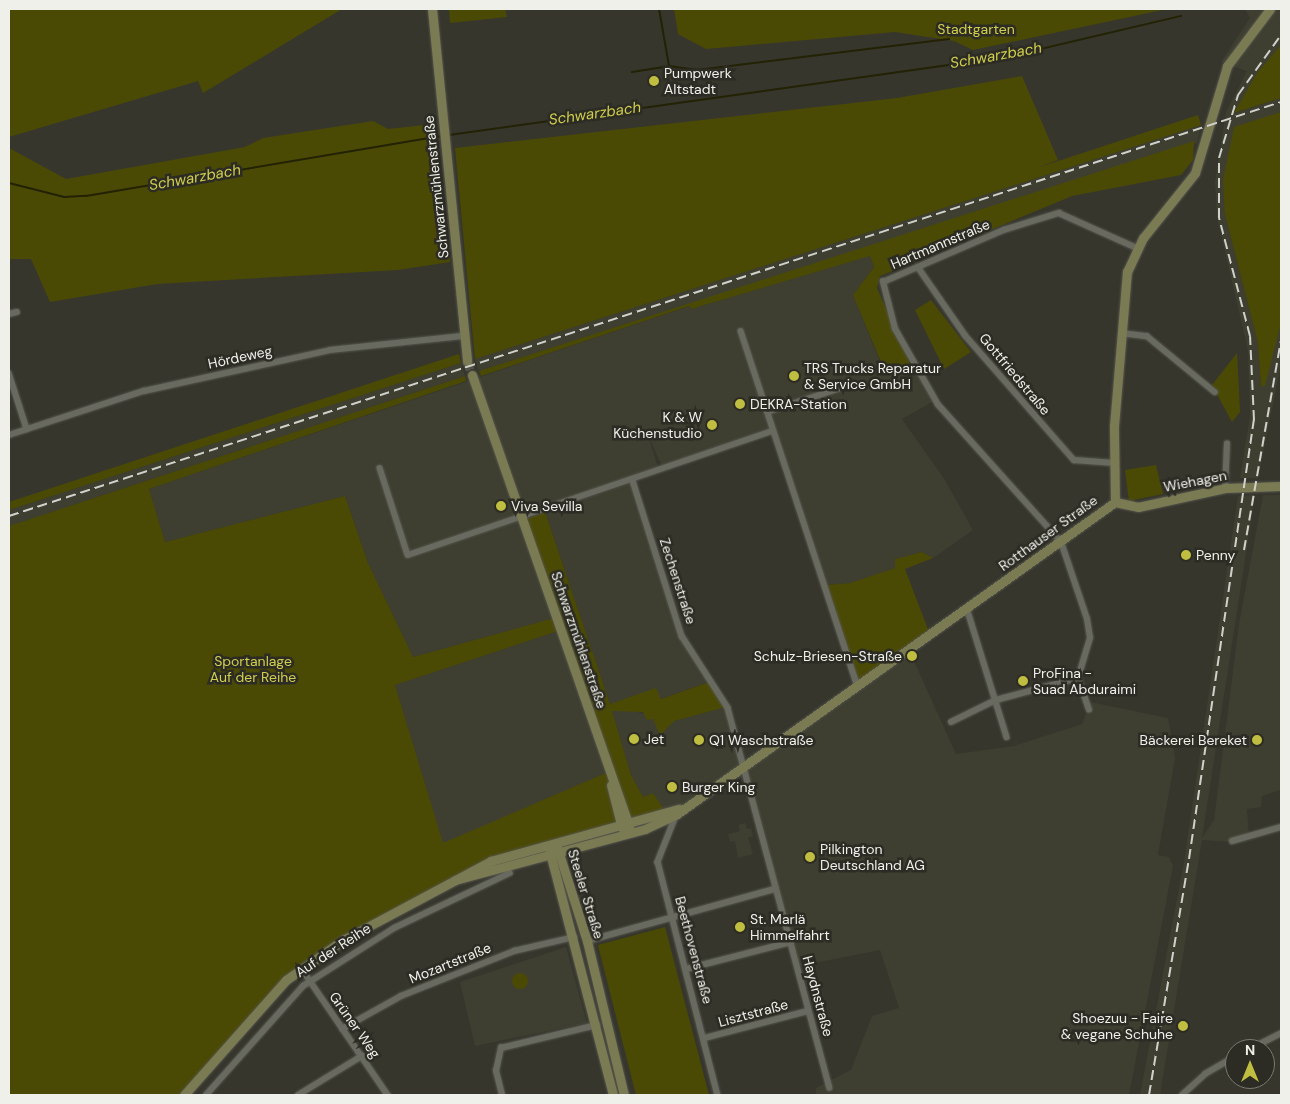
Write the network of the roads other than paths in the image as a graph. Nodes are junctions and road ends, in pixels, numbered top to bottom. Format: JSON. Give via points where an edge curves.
{"nodes":[{"id":1,"x":432,"y":9,"type":"edge"},
{"id":2,"x":1270,"y":9,"type":"edge"},
{"id":3,"x":1137,"y":248,"type":"junction"},
{"id":4,"x":918,"y":267,"type":"junction"},
{"id":5,"x":17,"y":312,"type":"dead end"},
{"id":6,"x":9,"y":314,"type":"edge"},
{"id":7,"x":741,"y":331,"type":"dead end"},
{"id":8,"x":1121,"y":333,"type":"junction"},
{"id":9,"x":464,"y":336,"type":"junction"},
{"id":10,"x":467,"y":361,"type":"tunnel mouth"},
{"id":11,"x":9,"y":374,"type":"edge"},
{"id":12,"x":472,"y":375,"type":"tunnel mouth"},
{"id":13,"x":850,"y":386,"type":"dead end"},
{"id":14,"x":1216,"y":392,"type":"dead end"},
{"id":15,"x":767,"y":412,"type":"junction"},
{"id":16,"x":27,"y":429,"type":"junction"},
{"id":17,"x":773,"y":431,"type":"junction"},
{"id":18,"x":9,"y":435,"type":"edge"},
{"id":19,"x":1227,"y":444,"type":"dead end"},
{"id":20,"x":1114,"y":462,"type":"junction"},
{"id":21,"x":380,"y":468,"type":"dead end"},
{"id":22,"x":633,"y":481,"type":"junction"},
{"id":23,"x":1281,"y":486,"type":"edge"},
{"id":24,"x":1225,"y":488,"type":"junction"},
{"id":25,"x":1115,"y":502,"type":"junction"},
{"id":26,"x":524,"y":518,"type":"junction"},
{"id":27,"x":1061,"y":542,"type":"junction"},
{"id":28,"x":967,"y":608,"type":"junction"},
{"id":29,"x":1078,"y":678,"type":"junction"},
{"id":30,"x":857,"y":684,"type":"junction"},
{"id":31,"x":996,"y":700,"type":"junction"},
{"id":32,"x":1089,"y":710,"type":"dead end"},
{"id":33,"x":951,"y":722,"type":"dead end"},
{"id":34,"x":1007,"y":737,"type":"dead end"},
{"id":35,"x":742,"y":766,"type":"junction"},
{"id":36,"x":608,"y":770,"type":"junction"},
{"id":37,"x":679,"y":811,"type":"junction"},
{"id":38,"x":630,"y":821,"type":"junction"},
{"id":39,"x":619,"y":824,"type":"junction"},
{"id":40,"x":1281,"y":827,"type":"edge"},
{"id":41,"x":626,"y":834,"type":"junction"},
{"id":42,"x":1232,"y":841,"type":"dead end"},
{"id":43,"x":551,"y":842,"type":"junction"},
{"id":44,"x":560,"y":850,"type":"junction"},
{"id":45,"x":548,"y":853,"type":"junction"},
{"id":46,"x":510,"y":873,"type":"dead end"},
{"id":47,"x":455,"y":880,"type":"junction"},
{"id":48,"x":775,"y":889,"type":"junction"},
{"id":49,"x":672,"y":918,"type":"junction"},
{"id":50,"x":574,"y":937,"type":"junction"},
{"id":51,"x":587,"y":941,"type":"junction"},
{"id":52,"x":791,"y":942,"type":"junction"},
{"id":53,"x":302,"y":969,"type":"junction"},
{"id":54,"x":686,"y":969,"type":"junction"},
{"id":55,"x":310,"y":981,"type":"junction"},
{"id":56,"x":808,"y":1011,"type":"junction"},
{"id":57,"x":598,"y":1025,"type":"junction"},
{"id":58,"x":342,"y":1029,"type":"junction"},
{"id":59,"x":1281,"y":1033,"type":"edge"},
{"id":60,"x":706,"y":1038,"type":"junction"},
{"id":61,"x":1269,"y":1039,"type":"edge"},
{"id":62,"x":362,"y":1056,"type":"junction"},
{"id":63,"x":1225,"y":1063,"type":"edge"},
{"id":64,"x":830,"y":1088,"type":"dead end"},
{"id":65,"x":184,"y":1095,"type":"edge"},
{"id":66,"x":206,"y":1095,"type":"edge"},
{"id":67,"x":298,"y":1095,"type":"edge"},
{"id":68,"x":388,"y":1095,"type":"edge"},
{"id":69,"x":502,"y":1095,"type":"edge"},
{"id":70,"x":613,"y":1095,"type":"edge"},
{"id":71,"x":624,"y":1095,"type":"edge"},
{"id":72,"x":718,"y":1095,"type":"edge"},
{"id":73,"x":1182,"y":1095,"type":"edge"}],
"edges":[{"from":1,"to":9,"type":"main road","name":"Schwarzmühlenstraße"},
{"from":2,"to":3,"type":"main road","name":"Rotthauser Straße","via":[[1227,66],[1195,173]]},
{"from":3,"to":4,"type":"street","name":"Hartmannstraße","via":[[1059,213],[1004,230]]},
{"from":3,"to":8,"type":"main road","name":"Rotthauser Straße","via":[[1124,284]]},
{"from":4,"to":20,"type":"street","name":"Gottfriedstraße","via":[[965,335],[1074,460]]},
{"from":4,"to":27,"type":"street","name":"Hartmannstraße","via":[[882,282],[895,329],[912,363],[972,446]]},
{"from":5,"to":6,"type":"street"},
{"from":7,"to":15,"type":"street"},
{"from":8,"to":14,"type":"street","via":[[1147,336]]},
{"from":8,"to":20,"type":"main road","name":"Rotthauser Straße"},
{"from":9,"to":10,"type":"main road","name":"Schwarzmühlenstraße"},
{"from":9,"to":16,"type":"street","name":"Hördeweg","via":[[322,352],[144,391]]},
{"from":11,"to":16,"type":"street"},
{"from":12,"to":26,"type":"main road","name":"Schwarzmühlenstraße"},
{"from":13,"to":15,"type":"street"},
{"from":15,"to":17,"type":"street"},
{"from":16,"to":18,"type":"street","name":"Hördeweg"},
{"from":17,"to":22,"type":"street"},
{"from":17,"to":30,"type":"street"},
{"from":19,"to":24,"type":"street"},
{"from":20,"to":25,"type":"main road","name":"Rotthauser Straße"},
{"from":21,"to":26,"type":"street","via":[[408,555]]},
{"from":22,"to":26,"type":"street"},
{"from":22,"to":35,"type":"street","name":"Zechenstraße","via":[[682,636],[722,694]]},
{"from":23,"to":24,"type":"main road","name":"Wiehagen"},
{"from":24,"to":25,"type":"main road","name":"Wiehagen","via":[[1138,507]]},
{"from":25,"to":27,"type":"main road","name":"Rotthauser Straße"},
{"from":26,"to":36,"type":"main road","name":"Schwarzmühlenstraße"},
{"from":27,"to":28,"type":"main road","name":"Rotthauser Straße"},
{"from":27,"to":29,"type":"street","via":[[1088,628],[1086,659]]},
{"from":28,"to":30,"type":"main road","name":"Rotthauser Straße"},
{"from":28,"to":31,"type":"street"},
{"from":29,"to":31,"type":"street"},
{"from":29,"to":32,"type":"street"},
{"from":30,"to":35,"type":"main road","name":"Rotthauser Straße"},
{"from":31,"to":33,"type":"street"},
{"from":31,"to":34,"type":"street"},
{"from":35,"to":37,"type":"main road","name":"Rotthauser Straße"},
{"from":35,"to":48,"type":"street","name":"Haydnstraße"},
{"from":36,"to":38,"type":"main road","name":"Schwarzmühlenstraße"},
{"from":36,"to":39,"type":"main road","name":"Schwarzmühlenstraße"},
{"from":37,"to":38,"type":"main road","name":"Rotthauser Straße"},
{"from":37,"to":41,"type":"main road","name":"Rotthauser Straße"},
{"from":37,"to":49,"type":"street","name":"Beethovenstraße","via":[[658,862]]},
{"from":38,"to":39,"type":"main road","name":"Rotthauser Straße"},
{"from":38,"to":41,"type":"main road"},
{"from":39,"to":41,"type":"main road","name":"Schwarzmühlenstraße"},
{"from":39,"to":43,"type":"main road","name":"Auf der Reihe"},
{"from":40,"to":42,"type":"street"},
{"from":41,"to":44,"type":"main road","name":"Auf der Reihe"},
{"from":43,"to":44,"type":"main road","name":"Steeler Straße"},
{"from":43,"to":45,"type":"main road","name":"Steeler Straße"},
{"from":43,"to":47,"type":"main road","name":"Auf der Reihe","via":[[491,861]]},
{"from":44,"to":45,"type":"main road","name":"Auf der Reihe"},
{"from":44,"to":51,"type":"main road","name":"Steeler Straße"},
{"from":45,"to":47,"type":"main road","name":"Auf der Reihe"},
{"from":45,"to":50,"type":"main road","name":"Steeler Straße"},
{"from":46,"to":55,"type":"street","name":"Auf der Reihe","via":[[394,928]]},
{"from":47,"to":53,"type":"main road","name":"Auf der Reihe","via":[[343,940]]},
{"from":48,"to":49,"type":"street"},
{"from":48,"to":52,"type":"street","name":"Haydnstraße"},
{"from":49,"to":51,"type":"street"},
{"from":49,"to":54,"type":"street","name":"Beethovenstraße"},
{"from":50,"to":57,"type":"main road","name":"Steeler Straße"},
{"from":50,"to":58,"type":"street","name":"Mozartstraße","via":[[514,951],[434,983]]},
{"from":51,"to":71,"type":"main road","name":"Steeler Straße"},
{"from":52,"to":54,"type":"street"},
{"from":52,"to":56,"type":"street","name":"Haydnstraße"},
{"from":53,"to":55,"type":"street","name":"Grüner Weg"},
{"from":53,"to":65,"type":"main road","name":"Auf der Reihe","via":[[264,1002]]},
{"from":54,"to":60,"type":"street","name":"Beethovenstraße"},
{"from":55,"to":58,"type":"street","name":"Grüner Weg"},
{"from":55,"to":66,"type":"street","name":"Auf der Reihe","via":[[282,1005]]},
{"from":56,"to":60,"type":"street","name":"Lisztstraße"},
{"from":56,"to":64,"type":"street","name":"Haydnstraße"},
{"from":57,"to":69,"type":"street","via":[[501,1048],[496,1056]]},
{"from":57,"to":70,"type":"main road","name":"Steeler Straße"},
{"from":58,"to":62,"type":"street","name":"Grüner Weg"},
{"from":59,"to":61,"type":"street"},
{"from":60,"to":72,"type":"street","name":"Beethovenstraße"},
{"from":62,"to":67,"type":"street"},
{"from":62,"to":68,"type":"street","name":"Grüner Weg"},
{"from":63,"to":73,"type":"street","via":[[1205,1074]]}]}
